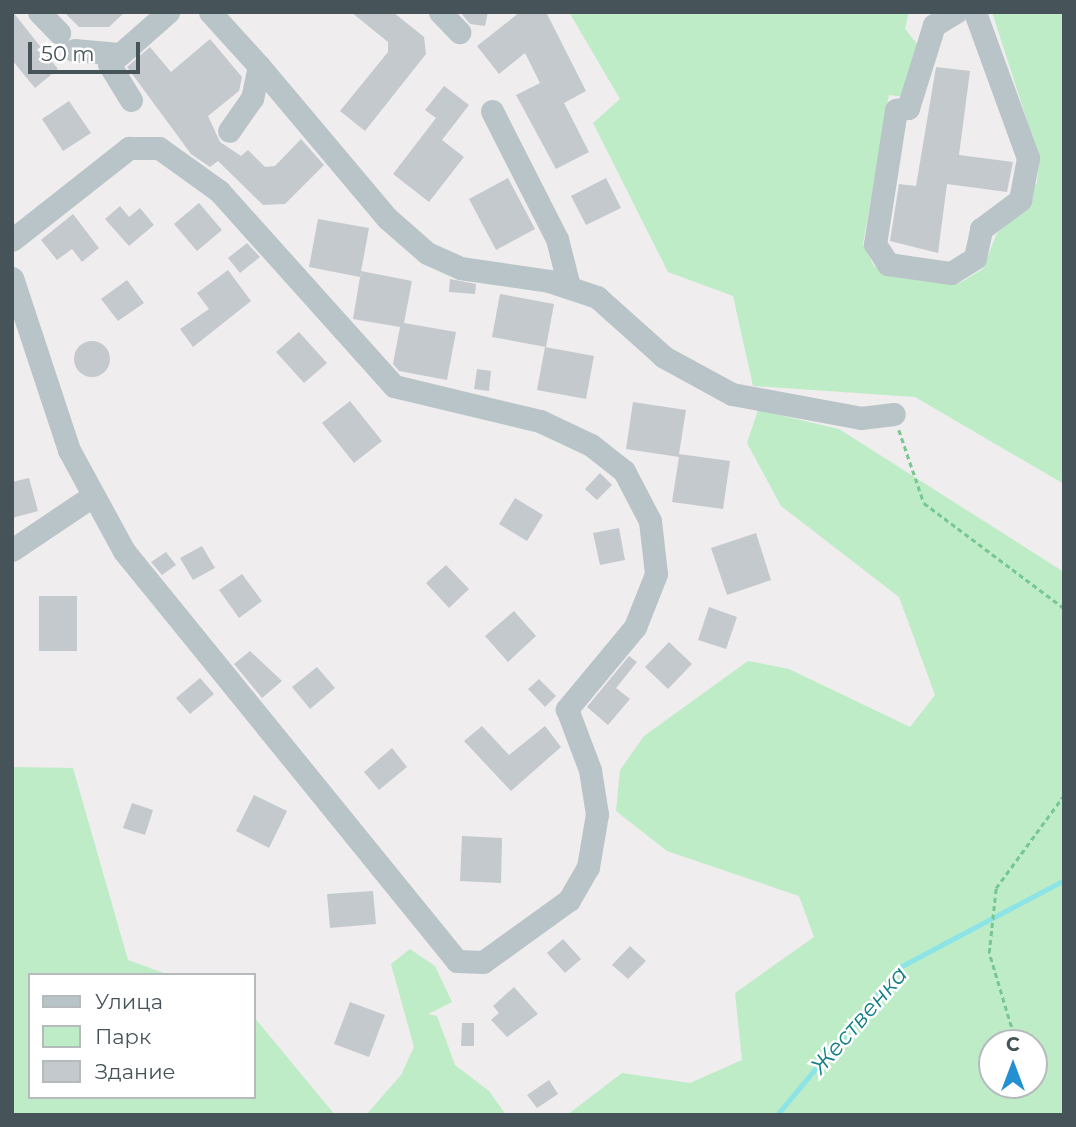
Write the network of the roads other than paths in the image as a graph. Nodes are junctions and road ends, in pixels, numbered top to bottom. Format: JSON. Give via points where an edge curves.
{"nodes":[{"id":1,"x":39,"y":12,"type":"edge"},
{"id":2,"x":168,"y":12,"type":"edge"},
{"id":3,"x":210,"y":12,"type":"edge"},
{"id":4,"x":440,"y":12,"type":"edge"},
{"id":5,"x":956,"y":12,"type":"edge"},
{"id":6,"x":975,"y":12,"type":"edge"},
{"id":7,"x":459,"y":32,"type":"dead end"},
{"id":8,"x":119,"y":54,"type":"junction"},
{"id":9,"x":259,"y":66,"type":"junction"},
{"id":10,"x":131,"y":100,"type":"dead end"},
{"id":11,"x":492,"y":111,"type":"dead end"},
{"id":12,"x":229,"y":131,"type":"dead end"},
{"id":13,"x":12,"y":240,"type":"edge"},
{"id":14,"x":12,"y":278,"type":"edge"},
{"id":15,"x":569,"y":286,"type":"junction"},
{"id":16,"x":894,"y":414,"type":"road end"},
{"id":17,"x":91,"y":497,"type":"junction"},
{"id":18,"x":12,"y":550,"type":"edge"}],
"edges":[{"from":1,"to":8,"type":"lane","via":[[66,42]]},
{"from":2,"to":8,"type":"lane"},
{"from":3,"to":9,"type":"lane"},
{"from":4,"to":7,"type":"lane"},
{"from":5,"to":6,"type":"lane","via":[[934,25],[908,108],[896,110],[875,244],[888,264],[951,273],[975,258],[981,229],[1020,200],[1028,158]]},
{"from":8,"to":10,"type":"lane","via":[[109,69]]},
{"from":9,"to":12,"type":"lane","via":[[252,98]]},
{"from":9,"to":15,"type":"lane","via":[[387,218],[427,253],[477,272]]},
{"from":11,"to":15,"type":"lane","via":[[557,239]]},
{"from":13,"to":17,"type":"lane","via":[[129,148],[159,148],[219,191],[387,382],[540,421],[591,445],[624,471],[650,521],[656,574],[635,627],[568,709],[590,770],[597,814],[588,867],[569,900],[482,962],[457,961],[142,578]]},
{"from":14,"to":17,"type":"lane"},
{"from":15,"to":16,"type":"lane","via":[[614,307],[664,357],[712,387],[861,418]]},
{"from":17,"to":18,"type":"lane"}]}
